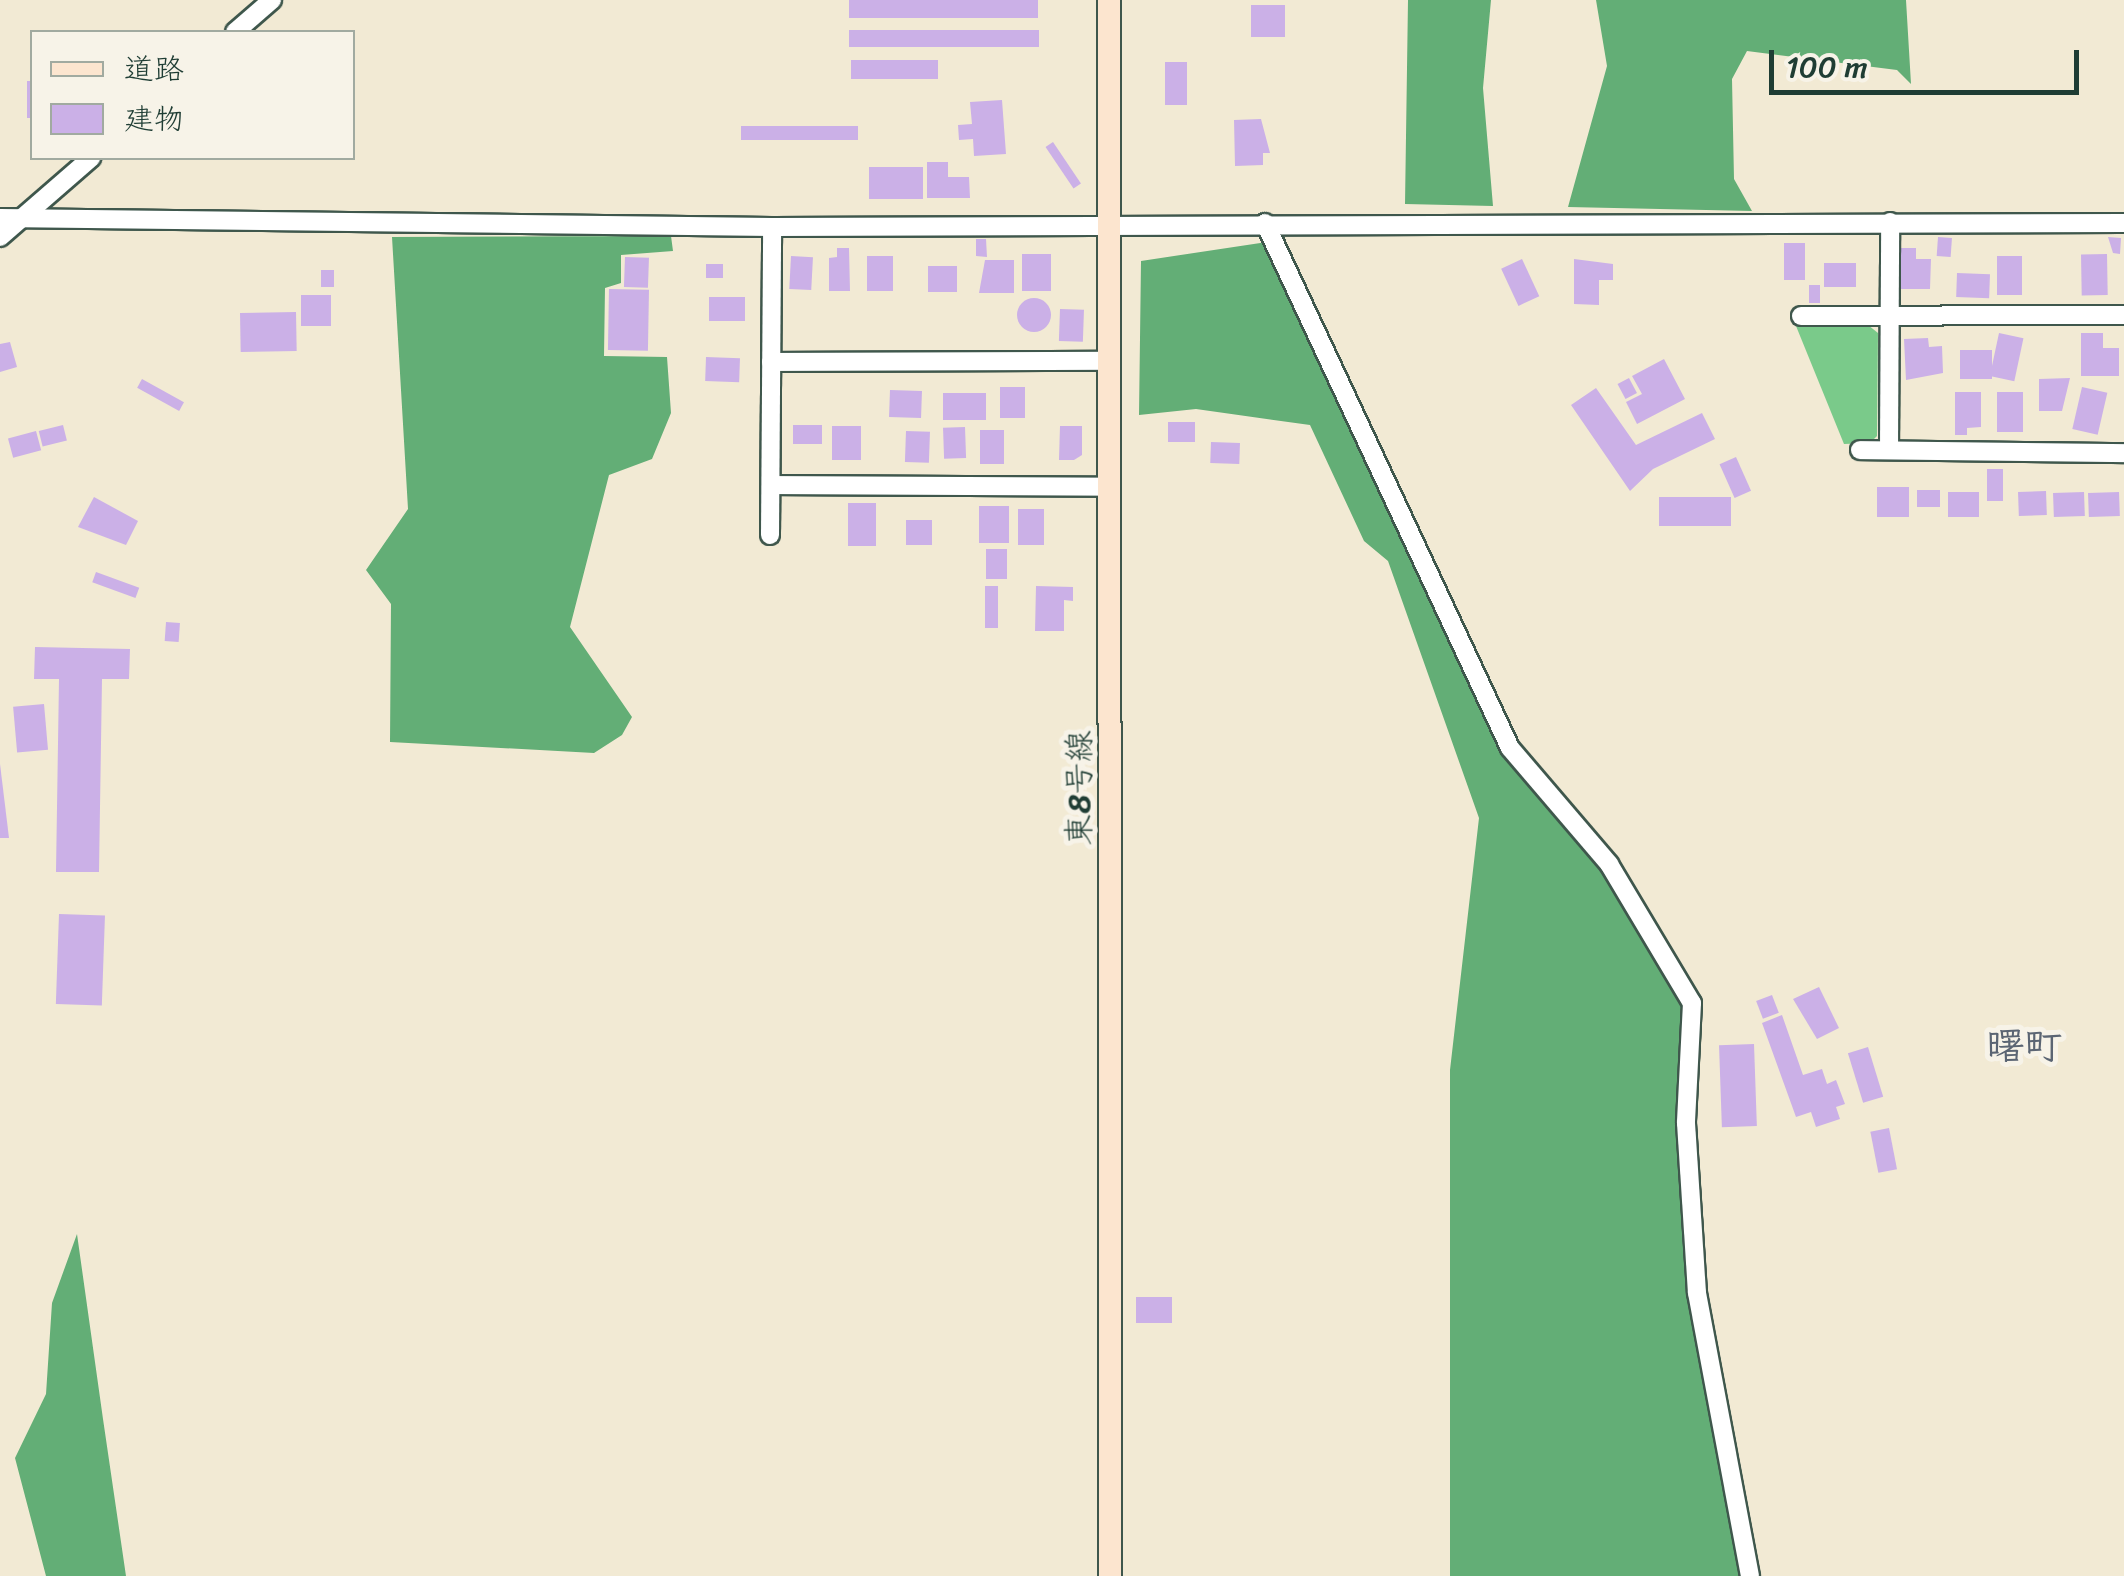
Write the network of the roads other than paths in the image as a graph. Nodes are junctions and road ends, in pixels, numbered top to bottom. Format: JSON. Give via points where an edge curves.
{"nodes":[{"id":1,"x":272,"y":0,"type":"edge"},
{"id":2,"x":1109,"y":0,"type":"edge"},
{"id":3,"x":236,"y":30,"type":"edge"},
{"id":4,"x":89,"y":160,"type":"edge"},
{"id":5,"x":0,"y":218,"type":"edge"},
{"id":6,"x":22,"y":218,"type":"junction"},
{"id":7,"x":1890,"y":222,"type":"junction"},
{"id":8,"x":1265,"y":223,"type":"junction"},
{"id":9,"x":2124,"y":223,"type":"edge"},
{"id":10,"x":1108,"y":224,"type":"junction"},
{"id":11,"x":772,"y":226,"type":"junction"},
{"id":12,"x":0,"y":237,"type":"edge"},
{"id":13,"x":2124,"y":315,"type":"edge"},
{"id":14,"x":1801,"y":316,"type":"dead end"},
{"id":15,"x":1889,"y":316,"type":"junction"},
{"id":16,"x":1109,"y":361,"type":"junction"},
{"id":17,"x":771,"y":362,"type":"junction"},
{"id":18,"x":1860,"y":450,"type":"dead end"},
{"id":19,"x":1889,"y":450,"type":"junction"},
{"id":20,"x":2124,"y":454,"type":"edge"},
{"id":21,"x":772,"y":485,"type":"junction"},
{"id":22,"x":1110,"y":487,"type":"junction"},
{"id":23,"x":770,"y":535,"type":"dead end"},
{"id":24,"x":1110,"y":1576,"type":"edge"},
{"id":25,"x":1750,"y":1576,"type":"edge"}],
"edges":[{"from":1,"to":3,"type":"street"},
{"from":2,"to":10,"type":"street","name":"東8号線"},
{"from":4,"to":6,"type":"street"},
{"from":5,"to":6,"type":"street"},
{"from":6,"to":11,"type":"street"},
{"from":6,"to":12,"type":"street"},
{"from":7,"to":8,"type":"street"},
{"from":7,"to":9,"type":"street"},
{"from":7,"to":15,"type":"street"},
{"from":8,"to":10,"type":"street"},
{"from":8,"to":25,"type":"street","via":[[1510,748],[1609,864],[1692,1002],[1686,1123],[1698,1293]]},
{"from":10,"to":11,"type":"street"},
{"from":10,"to":16,"type":"street","name":"東8号線"},
{"from":11,"to":17,"type":"street"},
{"from":13,"to":15,"type":"street"},
{"from":14,"to":15,"type":"street"},
{"from":15,"to":19,"type":"street"},
{"from":16,"to":17,"type":"street"},
{"from":16,"to":22,"type":"street","name":"東8号線"},
{"from":17,"to":21,"type":"street"},
{"from":18,"to":19,"type":"street"},
{"from":19,"to":20,"type":"street"},
{"from":21,"to":22,"type":"street"},
{"from":21,"to":23,"type":"street"},
{"from":22,"to":24,"type":"street","name":"東8号線"}]}
